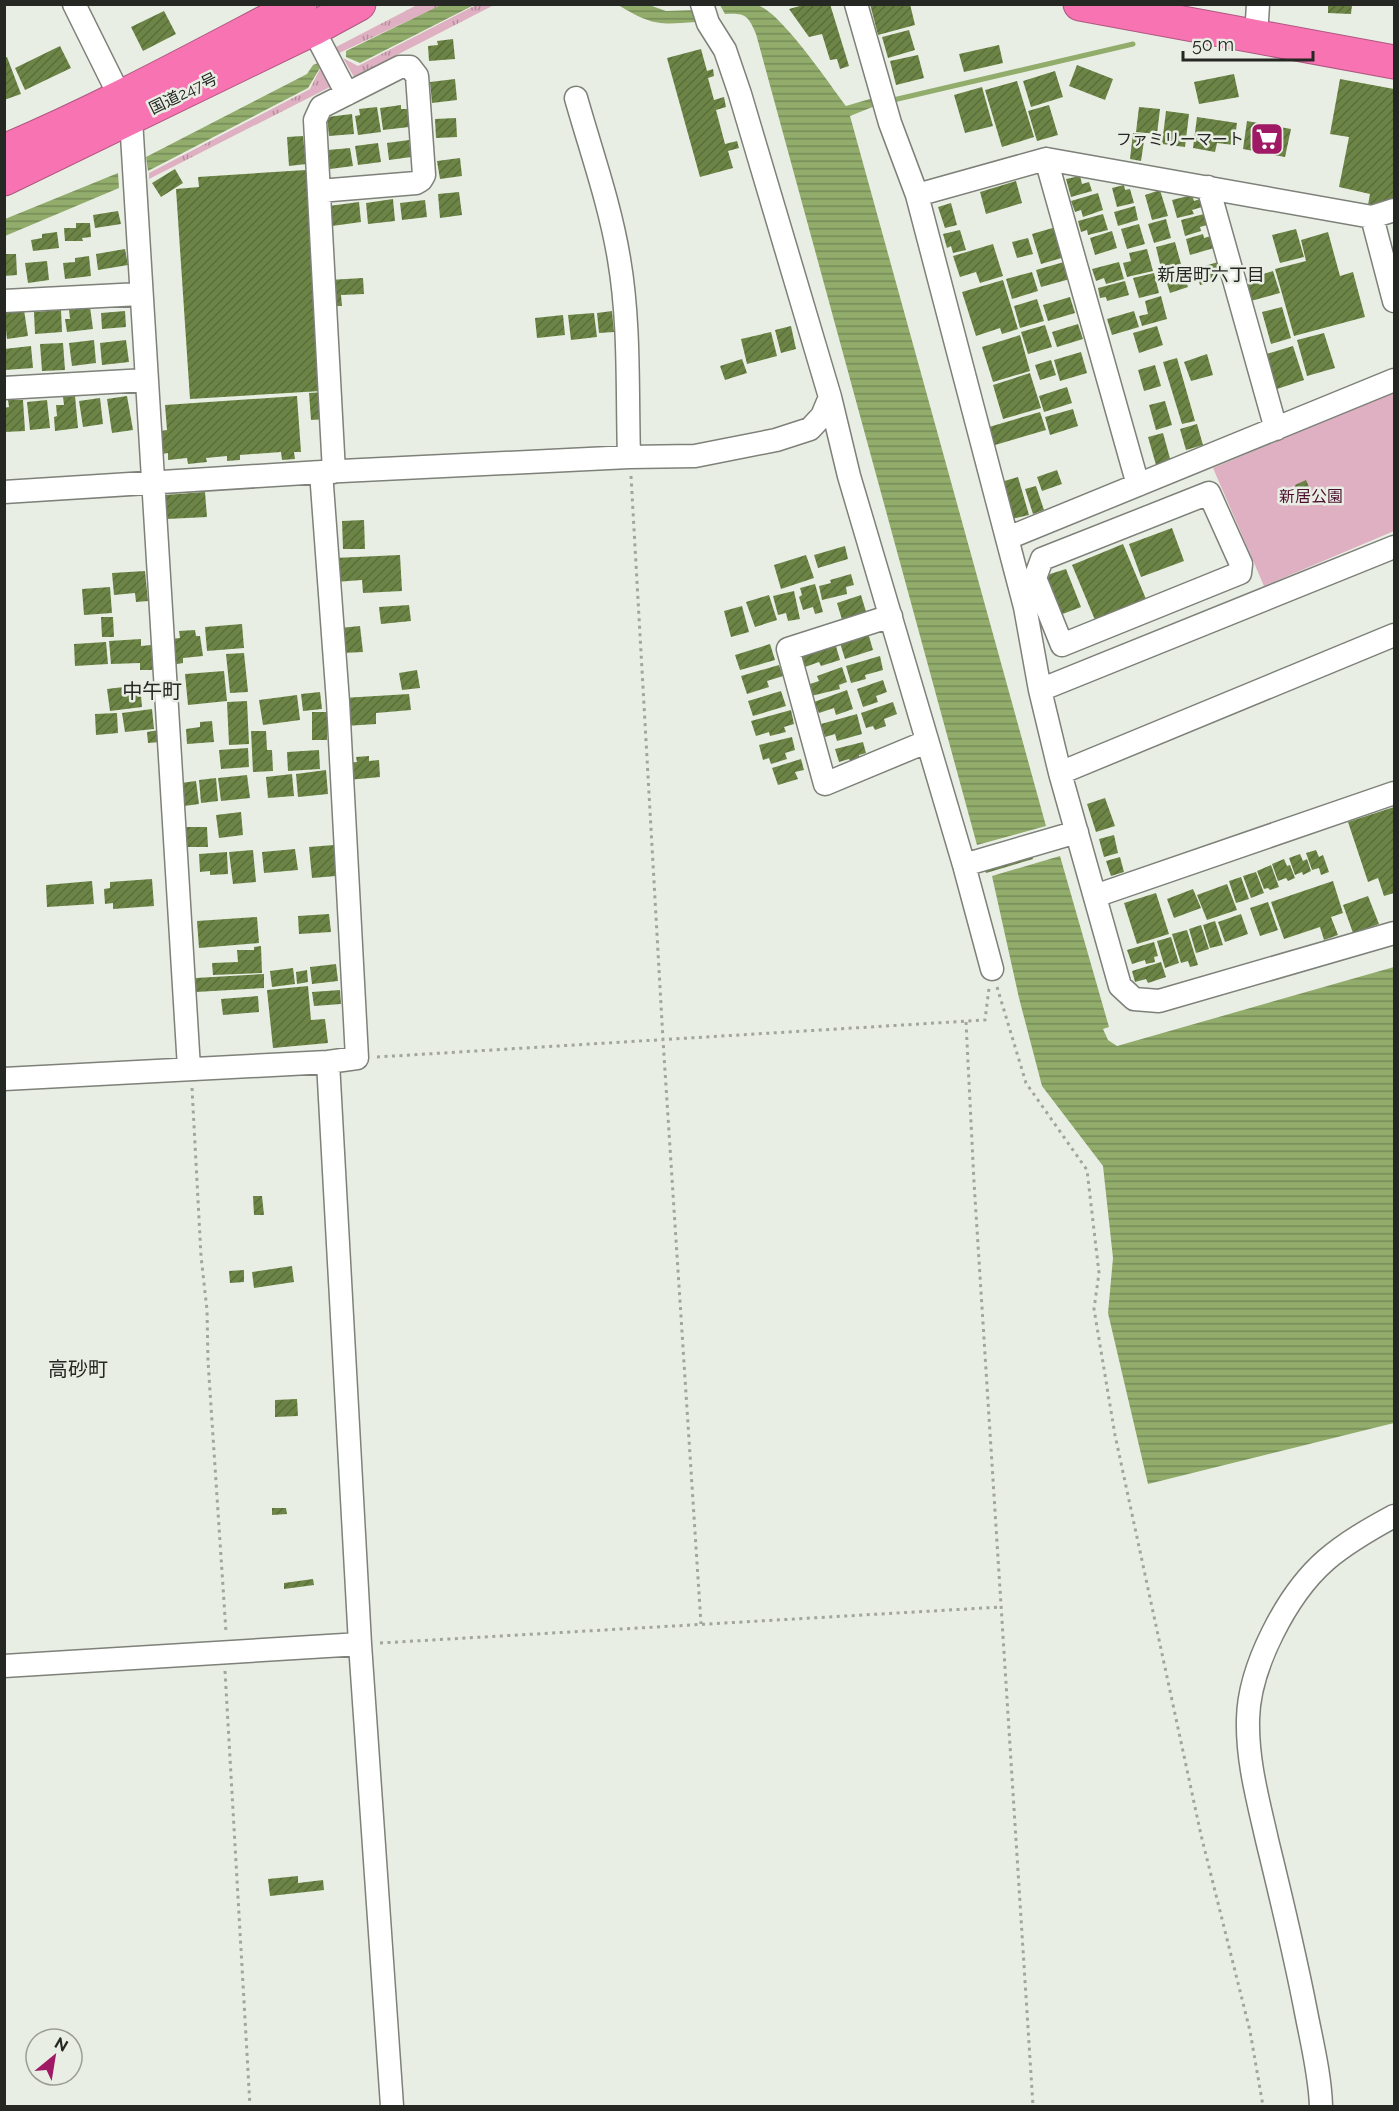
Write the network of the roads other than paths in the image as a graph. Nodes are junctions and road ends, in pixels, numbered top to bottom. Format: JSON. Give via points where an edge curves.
{"nodes":[{"id":1,"x":74,"y":4,"type":"edge"},
{"id":2,"x":359,"y":4,"type":"edge"},
{"id":3,"x":856,"y":4,"type":"edge"},
{"id":4,"x":1258,"y":4,"type":"edge"},
{"id":5,"x":1091,"y":6,"type":"edge"},
{"id":6,"x":705,"y":14,"type":"edge"},
{"id":7,"x":313,"y":29,"type":"edge"},
{"id":8,"x":1256,"y":37,"type":"junction"},
{"id":9,"x":1395,"y":62,"type":"edge"},
{"id":10,"x":347,"y":94,"type":"junction"},
{"id":11,"x":576,"y":98,"type":"dead end"},
{"id":12,"x":126,"y":108,"type":"junction"},
{"id":13,"x":4,"y":151,"type":"edge"},
{"id":14,"x":1046,"y":159,"type":"junction"},
{"id":15,"x":4,"y":179,"type":"edge"},
{"id":16,"x":1208,"y":188,"type":"junction"},
{"id":17,"x":319,"y":191,"type":"junction"},
{"id":18,"x":917,"y":195,"type":"junction"},
{"id":19,"x":1395,"y":210,"type":"edge"},
{"id":20,"x":1371,"y":217,"type":"junction"},
{"id":21,"x":140,"y":294,"type":"junction"},
{"id":22,"x":4,"y":301,"type":"edge"},
{"id":23,"x":1395,"y":301,"type":"edge"},
{"id":24,"x":146,"y":380,"type":"junction"},
{"id":25,"x":1395,"y":380,"type":"edge"},
{"id":26,"x":4,"y":388,"type":"edge"},
{"id":27,"x":830,"y":398,"type":"junction"},
{"id":28,"x":1276,"y":429,"type":"junction"},
{"id":29,"x":629,"y":457,"type":"junction"},
{"id":30,"x":327,"y":472,"type":"junction"},
{"id":31,"x":153,"y":484,"type":"junction"},
{"id":32,"x":1138,"y":485,"type":"junction"},
{"id":33,"x":4,"y":492,"type":"edge"},
{"id":34,"x":1008,"y":538,"type":"junction"},
{"id":35,"x":1395,"y":547,"type":"edge"},
{"id":36,"x":891,"y":616,"type":"junction"},
{"id":37,"x":1109,"y":625,"type":"junction"},
{"id":38,"x":1395,"y":635,"type":"edge"},
{"id":39,"x":1122,"y":657,"type":"junction"},
{"id":40,"x":1040,"y":690,"type":"junction"},
{"id":41,"x":926,"y":742,"type":"junction"},
{"id":42,"x":1060,"y":773,"type":"junction"},
{"id":43,"x":1395,"y":793,"type":"edge"},
{"id":44,"x":1077,"y":832,"type":"junction"},
{"id":45,"x":964,"y":865,"type":"junction"},
{"id":46,"x":1095,"y":896,"type":"junction"},
{"id":47,"x":1395,"y":933,"type":"edge"},
{"id":48,"x":992,"y":969,"type":"road end"},
{"id":49,"x":328,"y":1062,"type":"junction"},
{"id":50,"x":190,"y":1068,"type":"junction"},
{"id":51,"x":4,"y":1079,"type":"edge"},
{"id":52,"x":1395,"y":1516,"type":"edge"},
{"id":53,"x":360,"y":1644,"type":"junction"},
{"id":54,"x":4,"y":1665,"type":"edge"},
{"id":55,"x":392,"y":2106,"type":"edge"},
{"id":56,"x":1321,"y":2106,"type":"edge"}],
"edges":[{"from":1,"to":12,"type":"street"},
{"from":2,"to":7,"type":"highway","name":"国道247号"},
{"from":3,"to":18,"type":"street","via":[[890,123]]},
{"from":4,"to":8,"type":"street"},
{"from":5,"to":8,"type":"highway"},
{"from":6,"to":27,"type":"street","via":[[725,50],[740,94]]},
{"from":7,"to":10,"type":"street"},
{"from":7,"to":12,"type":"highway","name":"国道247号"},
{"from":8,"to":9,"type":"highway"},
{"from":10,"to":17,"type":"street","via":[[321,107],[315,120]]},
{"from":10,"to":17,"type":"street","via":[[400,67],[410,67],[417,76],[424,175],[416,183]]},
{"from":11,"to":29,"type":"street","via":[[619,259]]},
{"from":12,"to":13,"type":"highway","name":"国道247号","via":[[51,131]]},
{"from":12,"to":15,"type":"highway","name":"国道247号"},
{"from":12,"to":21,"type":"street"},
{"from":14,"to":16,"type":"street"},
{"from":14,"to":18,"type":"street"},
{"from":14,"to":32,"type":"street"},
{"from":16,"to":20,"type":"street"},
{"from":16,"to":28,"type":"street"},
{"from":17,"to":30,"type":"street"},
{"from":18,"to":34,"type":"street"},
{"from":19,"to":20,"type":"street"},
{"from":20,"to":23,"type":"street"},
{"from":21,"to":22,"type":"street"},
{"from":21,"to":24,"type":"street"},
{"from":24,"to":26,"type":"street"},
{"from":24,"to":31,"type":"street"},
{"from":25,"to":28,"type":"street"},
{"from":27,"to":29,"type":"street","via":[[822,416],[810,429],[776,440],[695,456]]},
{"from":27,"to":36,"type":"street"},
{"from":28,"to":32,"type":"street"},
{"from":29,"to":30,"type":"street"},
{"from":30,"to":31,"type":"street"},
{"from":30,"to":49,"type":"street","via":[[357,1058]]},
{"from":31,"to":33,"type":"street"},
{"from":31,"to":50,"type":"street"},
{"from":32,"to":34,"type":"street"},
{"from":34,"to":40,"type":"street"},
{"from":35,"to":39,"type":"street"},
{"from":36,"to":41,"type":"street"},
{"from":36,"to":41,"type":"street","via":[[788,649],[825,784]]},
{"from":37,"to":37,"type":"street","via":[[1062,645],[1035,578],[1042,559],[1209,493],[1241,564],[1240,573]]},
{"from":37,"to":39,"type":"street"},
{"from":38,"to":42,"type":"street"},
{"from":39,"to":40,"type":"street"},
{"from":40,"to":42,"type":"street"},
{"from":41,"to":45,"type":"street"},
{"from":42,"to":44,"type":"street"},
{"from":43,"to":46,"type":"street"},
{"from":44,"to":45,"type":"street"},
{"from":44,"to":46,"type":"street"},
{"from":45,"to":48,"type":"street"},
{"from":46,"to":47,"type":"street","via":[[1120,986],[1134,999],[1159,1001]]},
{"from":49,"to":50,"type":"street"},
{"from":49,"to":53,"type":"street"},
{"from":50,"to":51,"type":"street"},
{"from":52,"to":56,"type":"street","via":[[1361,1533],[1324,1561],[1295,1595],[1271,1634],[1256,1674],[1248,1717],[1250,1764],[1297,1965]]},
{"from":53,"to":54,"type":"street"},
{"from":53,"to":55,"type":"street"}]}
